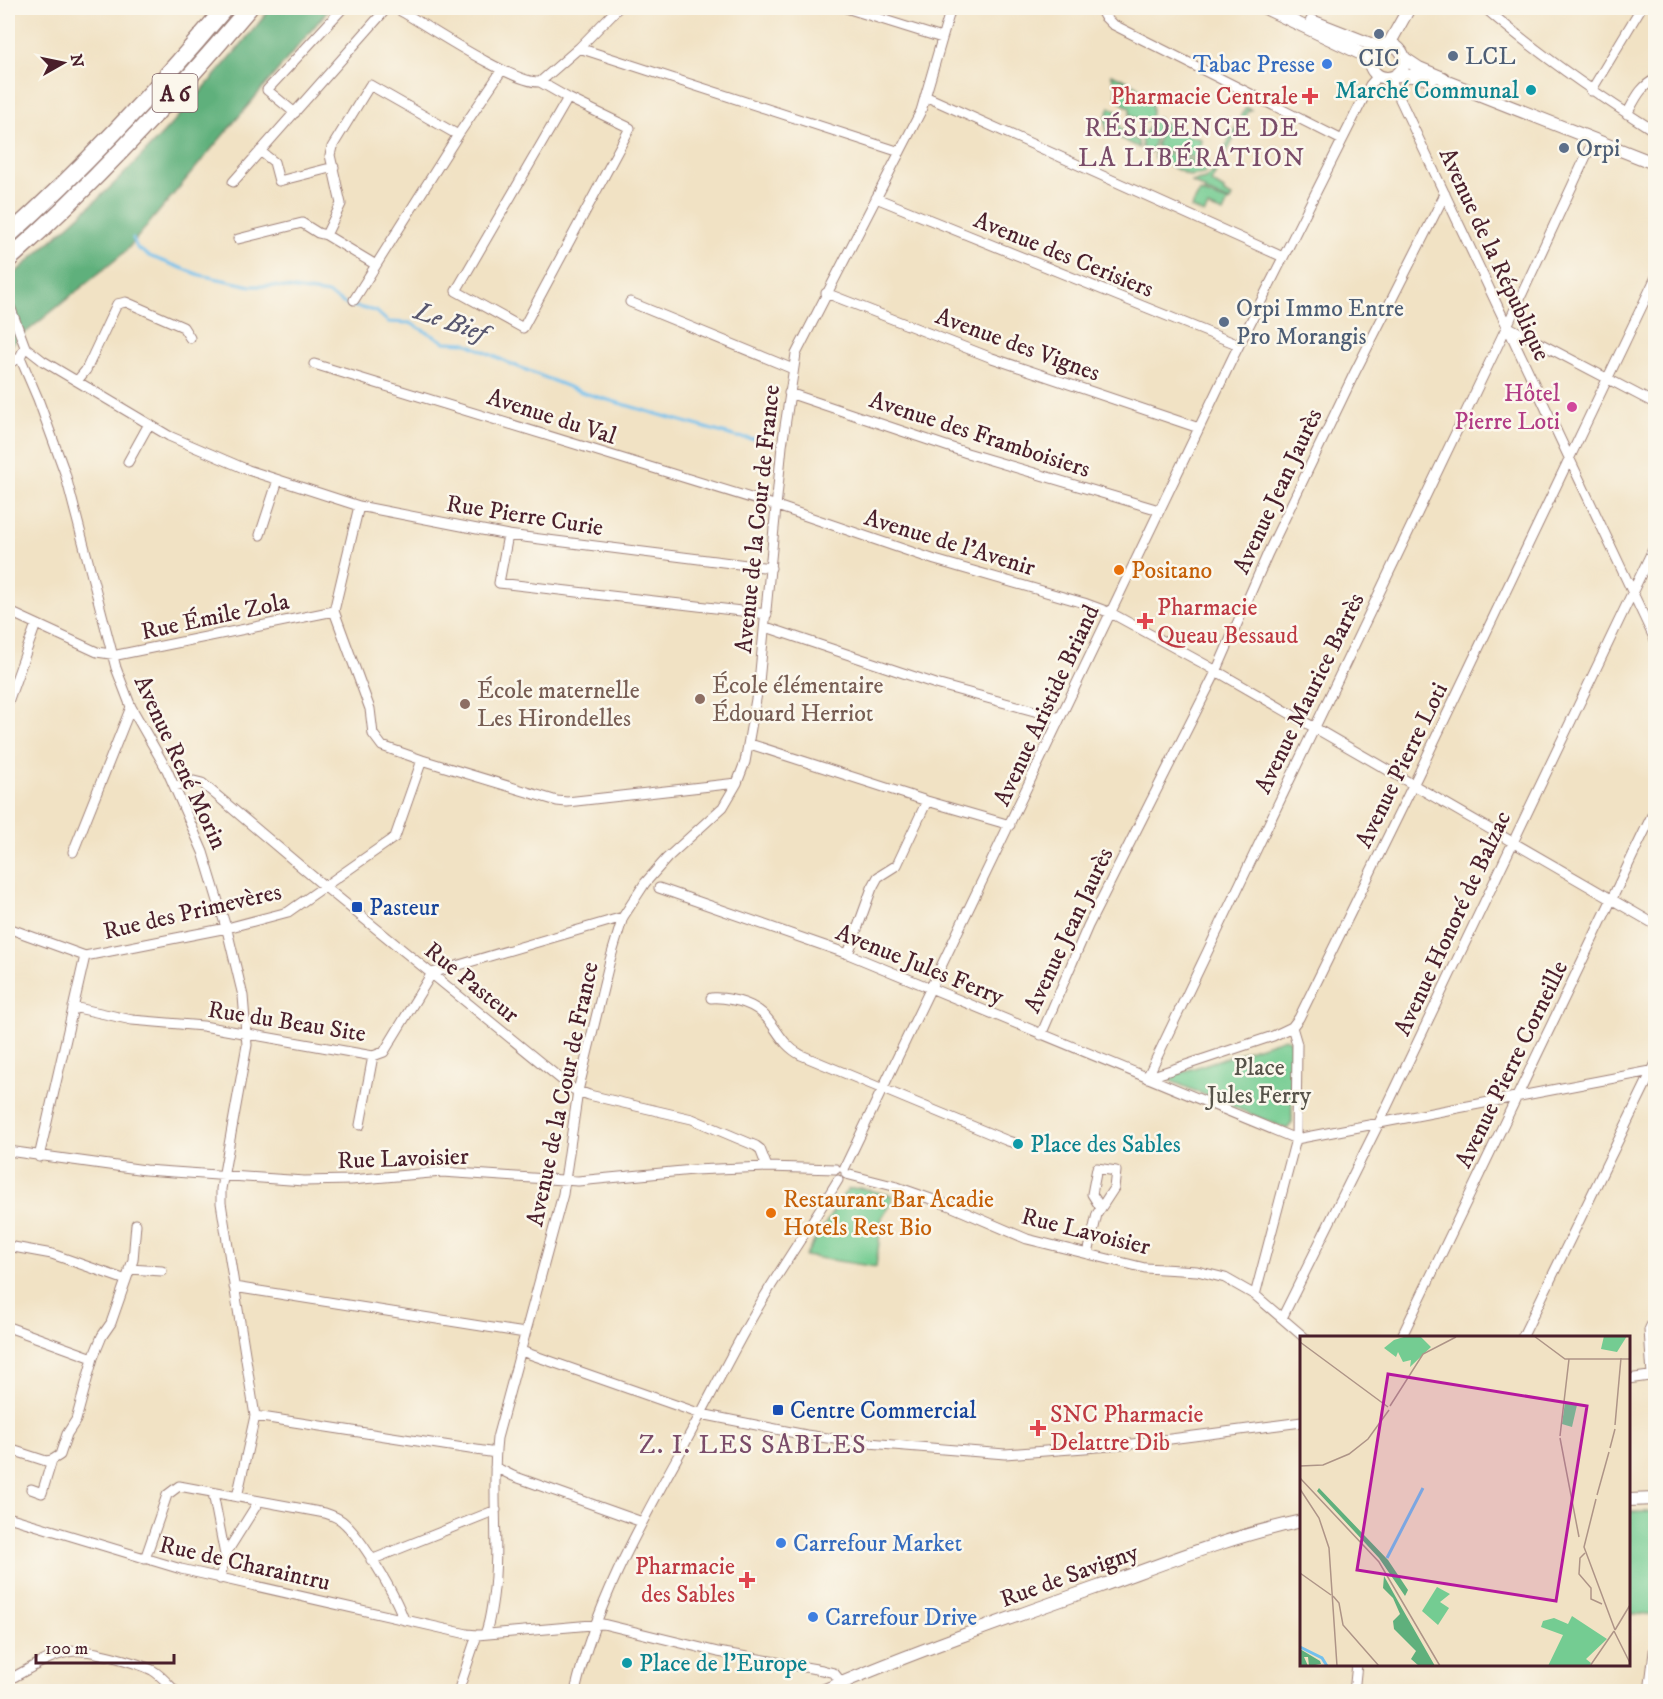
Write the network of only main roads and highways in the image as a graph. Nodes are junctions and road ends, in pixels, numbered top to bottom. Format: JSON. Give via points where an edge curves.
{"nodes":[{"id":1,"x":225,"y":8,"type":"edge"},
{"id":2,"x":249,"y":8,"type":"edge"},
{"id":3,"x":1265,"y":8,"type":"edge"},
{"id":4,"x":1282,"y":8,"type":"edge"},
{"id":5,"x":1409,"y":8,"type":"edge"},
{"id":6,"x":1334,"y":30,"type":"junction"},
{"id":7,"x":1320,"y":33,"type":"junction"},
{"id":8,"x":1384,"y":46,"type":"junction"},
{"id":9,"x":1370,"y":58,"type":"junction"},
{"id":10,"x":1404,"y":58,"type":"junction"},
{"id":11,"x":1388,"y":76,"type":"junction"},
{"id":12,"x":1445,"y":81,"type":"junction"},
{"id":13,"x":1656,"y":164,"type":"edge"},
{"id":14,"x":8,"y":236,"type":"edge"},
{"id":15,"x":8,"y":261,"type":"edge"},
{"id":16,"x":1656,"y":1499,"type":"edge"},
{"id":17,"x":1630,"y":1500,"type":"edge"},
{"id":18,"x":1300,"y":1521,"type":"edge"},
{"id":19,"x":819,"y":1692,"type":"edge"}],
"edges":[{"from":1,"to":14,"type":"highway","number":"A 6","via":[[93,155]]},
{"from":2,"to":15,"type":"highway","number":"A 6","via":[[148,123]]},
{"from":3,"to":7,"type":"main road"},
{"from":4,"to":6,"type":"main road"},
{"from":5,"to":8,"type":"main road"},
{"from":6,"to":7,"type":"main road"},
{"from":6,"to":8,"type":"main road"},
{"from":7,"to":9,"type":"main road"},
{"from":8,"to":9,"type":"main road"},
{"from":8,"to":10,"type":"main road","via":[[1401,52]]},
{"from":9,"to":11,"type":"main road","via":[[1372,69]]},
{"from":10,"to":11,"type":"main road","via":[[1403,65]]},
{"from":10,"to":12,"type":"main road"},
{"from":11,"to":12,"type":"main road"},
{"from":12,"to":13,"type":"main road"},
{"from":16,"to":17,"type":"main road"},
{"from":18,"to":19,"type":"main road","name":"Rue de Savigny","via":[[1206,1547],[912,1653]]}]}
